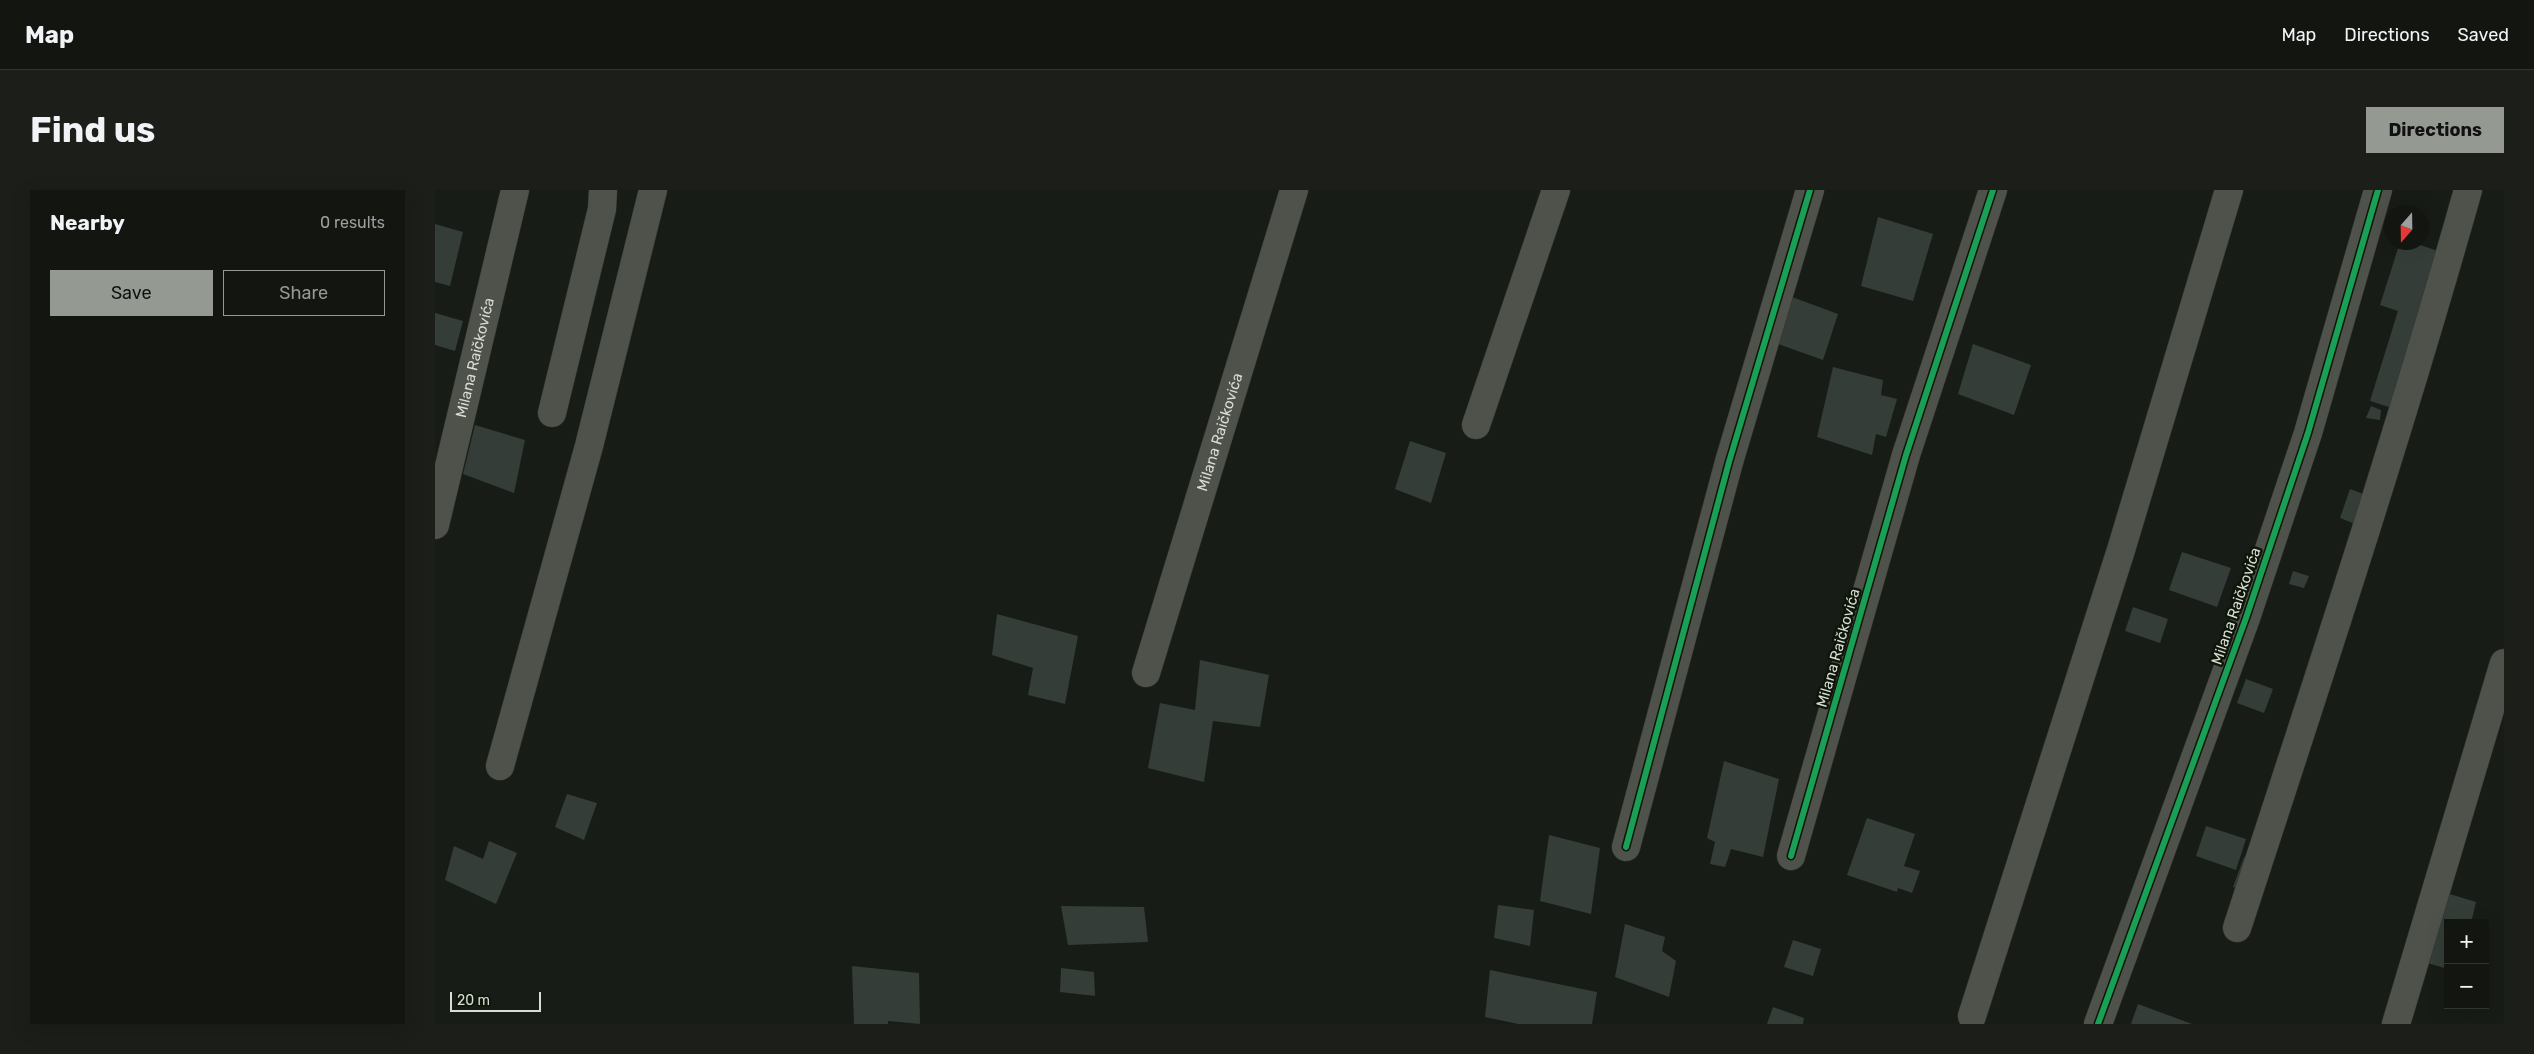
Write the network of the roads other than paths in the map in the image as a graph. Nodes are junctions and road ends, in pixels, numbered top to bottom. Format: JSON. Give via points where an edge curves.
{"nodes":[{"id":1,"x":515,"y":190,"type":"edge"},
{"id":2,"x":603,"y":190,"type":"edge"},
{"id":3,"x":653,"y":190,"type":"edge"},
{"id":4,"x":1295,"y":190,"type":"edge"},
{"id":5,"x":1557,"y":190,"type":"edge"},
{"id":6,"x":1810,"y":190,"type":"edge"},
{"id":7,"x":1993,"y":190,"type":"edge"},
{"id":8,"x":2229,"y":190,"type":"edge"},
{"id":9,"x":2378,"y":190,"type":"edge"},
{"id":10,"x":2468,"y":190,"type":"edge"},
{"id":11,"x":552,"y":413,"type":"dead end"},
{"id":12,"x":1476,"y":425,"type":"dead end"},
{"id":13,"x":435,"y":525,"type":"edge"},
{"id":14,"x":2504,"y":663,"type":"edge"},
{"id":15,"x":1146,"y":673,"type":"dead end"},
{"id":16,"x":501,"y":766,"type":"dead end"},
{"id":17,"x":1626,"y":848,"type":"dead end"},
{"id":18,"x":1791,"y":856,"type":"dead end"},
{"id":19,"x":2237,"y":928,"type":"dead end"},
{"id":20,"x":1972,"y":1016,"type":"dead end"},
{"id":21,"x":2098,"y":1024,"type":"edge"},
{"id":22,"x":2396,"y":1024,"type":"edge"}],
"edges":[{"from":1,"to":13,"type":"street","name":"Milana Raičkovića"},
{"from":2,"to":11,"type":"street","via":[[602,209]]},
{"from":3,"to":16,"type":"street","via":[[589,446]]},
{"from":4,"to":15,"type":"street","name":"Milana Raičkovića"},
{"from":5,"to":12,"type":"street"},
{"from":6,"to":17,"type":"street","via":[[1729,462]]},
{"from":7,"to":18,"type":"street","name":"Milana Raičkovića","via":[[1906,455]]},
{"from":8,"to":20,"type":"street","via":[[2121,550]]},
{"from":9,"to":21,"type":"street","name":"Milana Raičkovića","via":[[2308,433],[2247,618]]},
{"from":10,"to":19,"type":"street","via":[[2422,353]]},
{"from":14,"to":22,"type":"street"}]}
